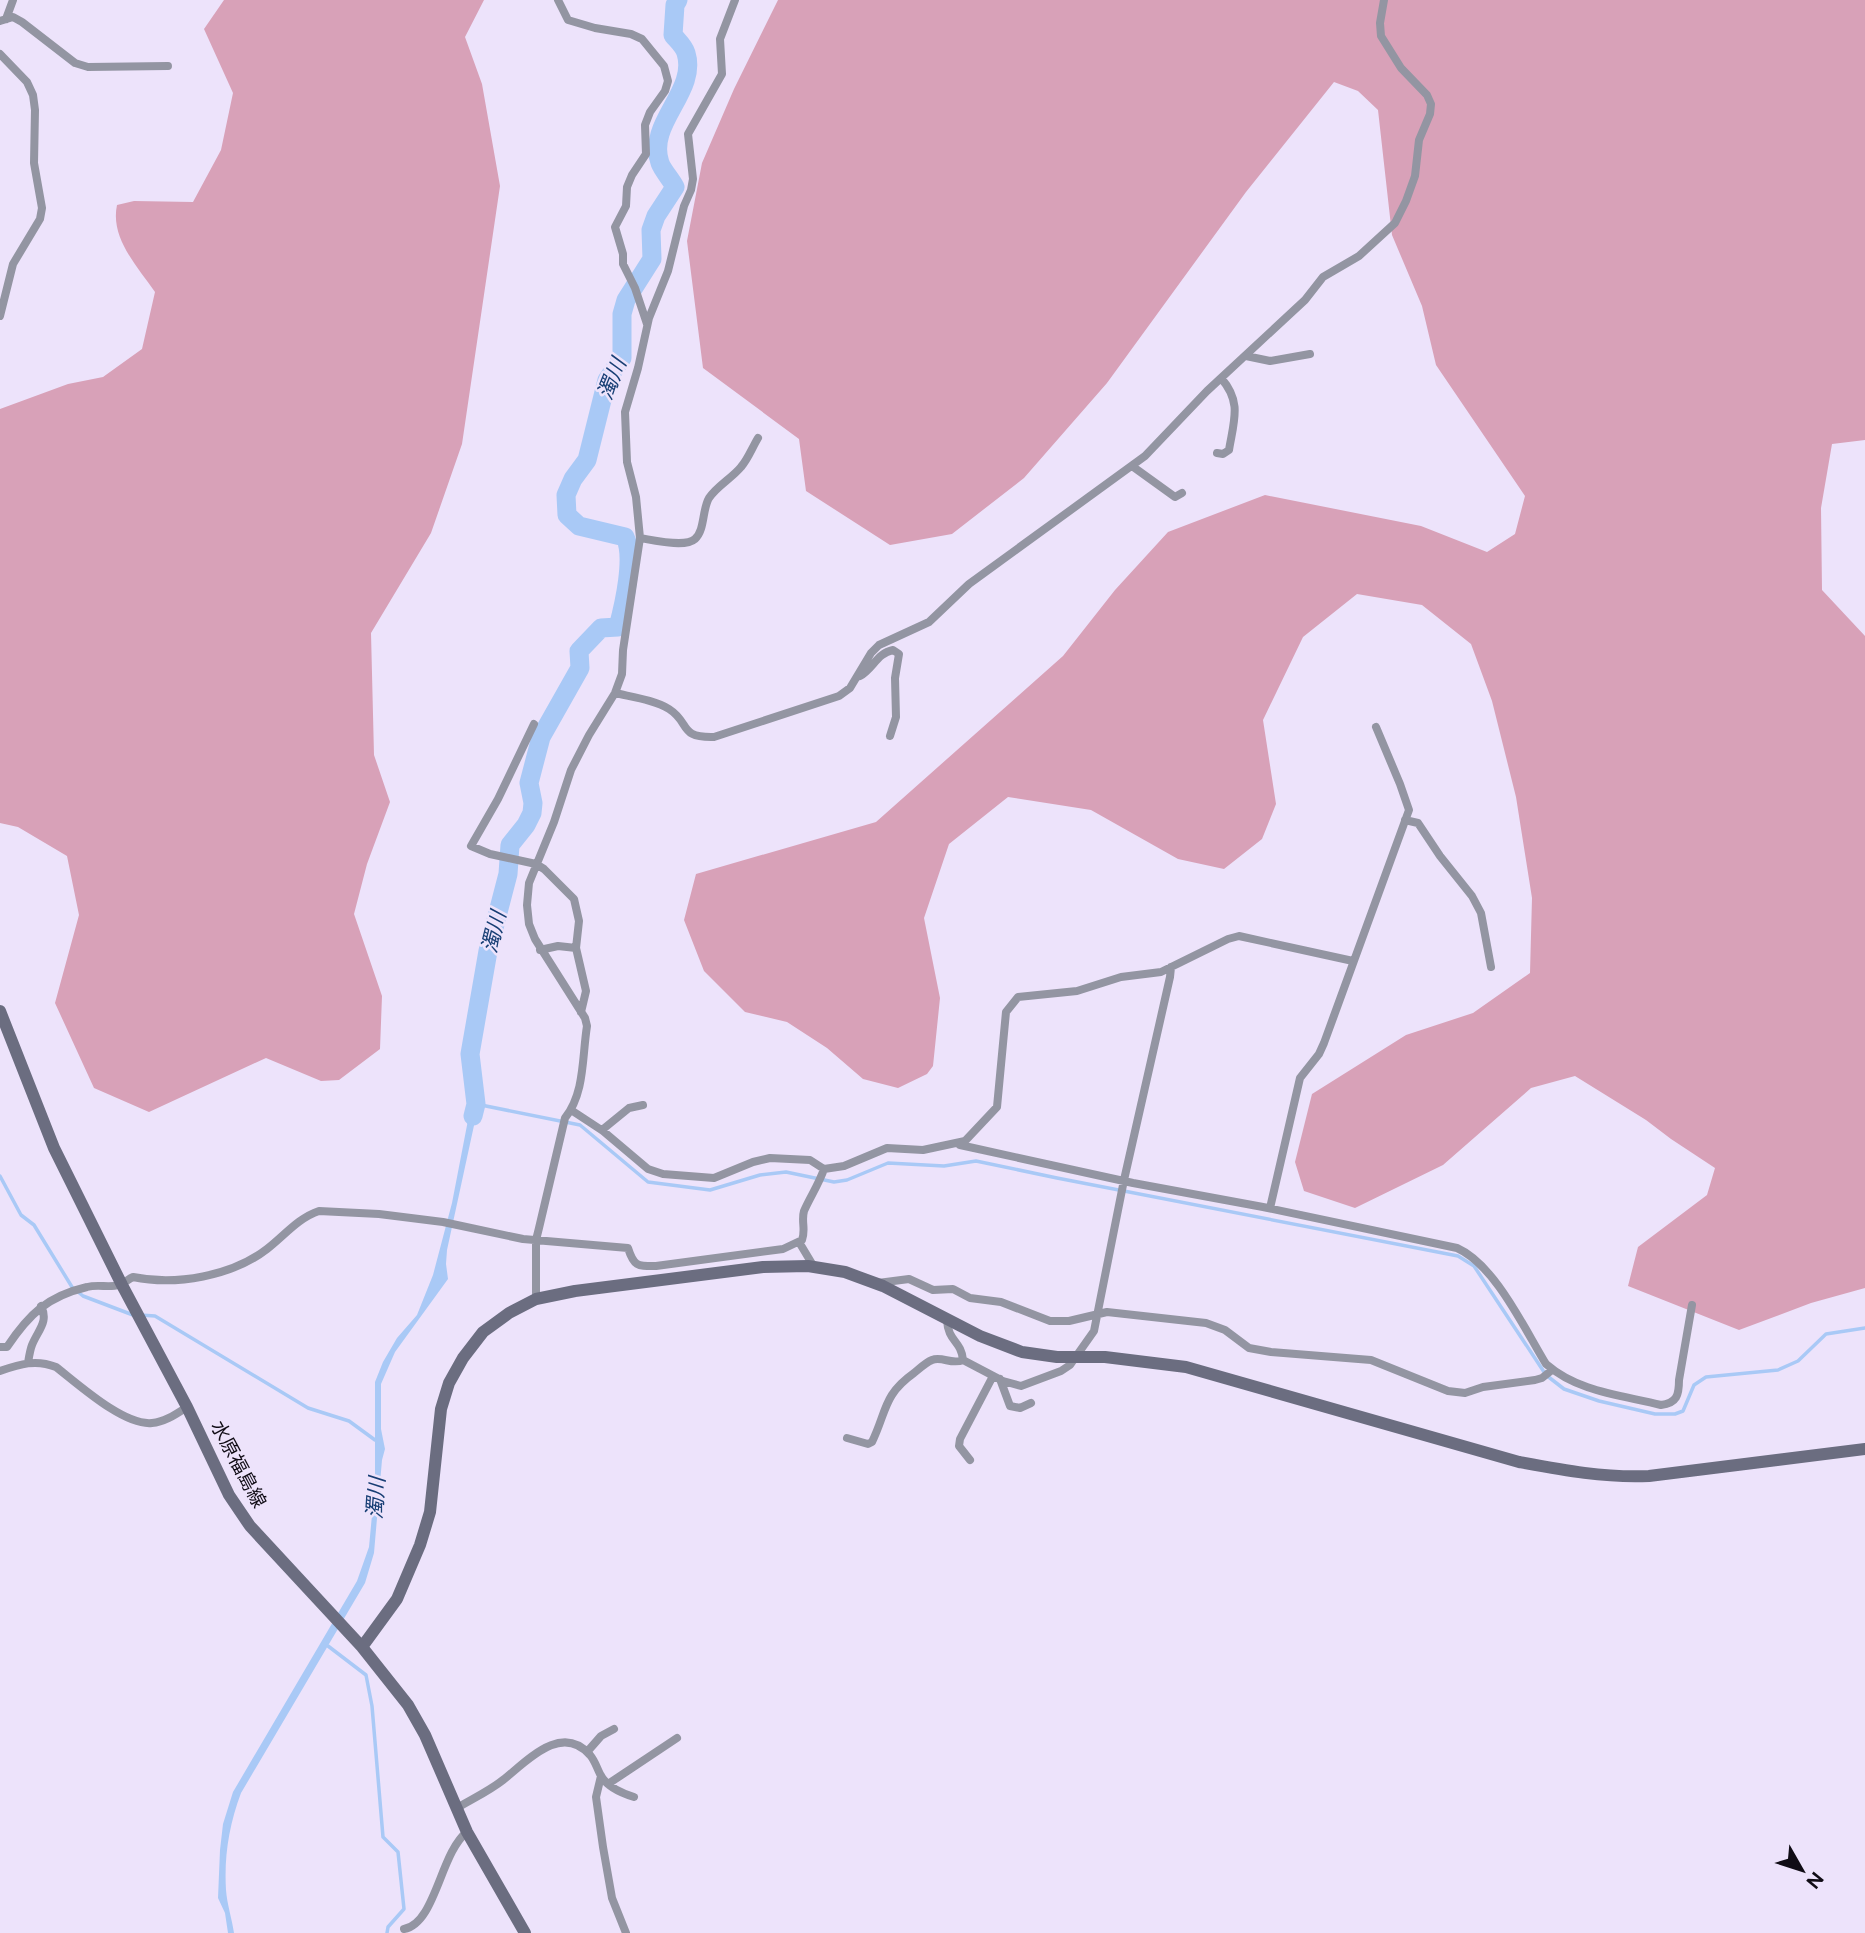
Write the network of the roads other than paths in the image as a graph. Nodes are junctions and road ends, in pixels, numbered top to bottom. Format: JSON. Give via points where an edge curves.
{"nodes":[{"id":1,"x":13,"y":0,"type":"edge"},
{"id":2,"x":558,"y":0,"type":"edge"},
{"id":3,"x":735,"y":0,"type":"edge"},
{"id":4,"x":1384,"y":0,"type":"edge"},
{"id":5,"x":3,"y":20,"type":"edge"},
{"id":6,"x":0,"y":54,"type":"edge"},
{"id":7,"x":168,"y":66,"type":"dead end"},
{"id":8,"x":0,"y":316,"type":"edge"},
{"id":9,"x":648,"y":324,"type":"junction"},
{"id":10,"x":1310,"y":354,"type":"dead end"},
{"id":11,"x":1246,"y":356,"type":"junction"},
{"id":12,"x":1221,"y":378,"type":"junction"},
{"id":13,"x":758,"y":438,"type":"dead end"},
{"id":14,"x":1217,"y":453,"type":"dead end"},
{"id":15,"x":1132,"y":466,"type":"junction"},
{"id":16,"x":1182,"y":493,"type":"dead end"},
{"id":17,"x":640,"y":538,"type":"junction"},
{"id":18,"x":857,"y":677,"type":"junction"},
{"id":19,"x":615,"y":692,"type":"junction"},
{"id":20,"x":534,"y":724,"type":"dead end"},
{"id":21,"x":1376,"y":727,"type":"dead end"},
{"id":22,"x":890,"y":736,"type":"dead end"},
{"id":23,"x":1405,"y":820,"type":"junction"},
{"id":24,"x":536,"y":864,"type":"junction"},
{"id":25,"x":576,"y":948,"type":"junction"},
{"id":26,"x":540,"y":950,"type":"junction"},
{"id":27,"x":1353,"y":961,"type":"junction"},
{"id":28,"x":1171,"y":967,"type":"junction"},
{"id":29,"x":1492,"y":967,"type":"dead end"},
{"id":30,"x":0,"y":1011,"type":"edge"},
{"id":31,"x":581,"y":1012,"type":"junction"},
{"id":32,"x":643,"y":1105,"type":"dead end"},
{"id":33,"x":571,"y":1110,"type":"junction"},
{"id":34,"x":602,"y":1130,"type":"junction"},
{"id":35,"x":957,"y":1145,"type":"junction"},
{"id":36,"x":823,"y":1172,"type":"junction"},
{"id":37,"x":1122,"y":1188,"type":"junction"},
{"id":38,"x":1270,"y":1208,"type":"junction"},
{"id":39,"x":536,"y":1240,"type":"junction"},
{"id":40,"x":799,"y":1242,"type":"junction"},
{"id":41,"x":814,"y":1267,"type":"junction"},
{"id":42,"x":877,"y":1283,"type":"junction"},
{"id":43,"x":122,"y":1285,"type":"junction"},
{"id":44,"x":536,"y":1299,"type":"junction"},
{"id":45,"x":1692,"y":1305,"type":"dead end"},
{"id":46,"x":41,"y":1306,"type":"junction"},
{"id":47,"x":1097,"y":1313,"type":"junction"},
{"id":48,"x":947,"y":1320,"type":"junction"},
{"id":49,"x":0,"y":1347,"type":"edge"},
{"id":50,"x":1074,"y":1357,"type":"junction"},
{"id":51,"x":963,"y":1360,"type":"junction"},
{"id":52,"x":28,"y":1363,"type":"junction"},
{"id":53,"x":0,"y":1371,"type":"edge"},
{"id":54,"x":1548,"y":1373,"type":"junction"},
{"id":55,"x":996,"y":1378,"type":"junction"},
{"id":56,"x":1031,"y":1403,"type":"dead end"},
{"id":57,"x":187,"y":1407,"type":"junction"},
{"id":58,"x":847,"y":1438,"type":"dead end"},
{"id":59,"x":1865,"y":1449,"type":"edge"},
{"id":60,"x":970,"y":1460,"type":"dead end"},
{"id":61,"x":362,"y":1647,"type":"junction"},
{"id":62,"x":614,"y":1729,"type":"dead end"},
{"id":63,"x":677,"y":1738,"type":"dead end"},
{"id":64,"x":587,"y":1752,"type":"junction"},
{"id":65,"x":601,"y":1776,"type":"junction"},
{"id":66,"x":608,"y":1784,"type":"junction"},
{"id":67,"x":634,"y":1797,"type":"dead end"},
{"id":68,"x":457,"y":1808,"type":"junction"},
{"id":69,"x":467,"y":1832,"type":"junction"},
{"id":70,"x":410,"y":1930,"type":"edge"},
{"id":71,"x":525,"y":1933,"type":"edge"},
{"id":72,"x":626,"y":1933,"type":"edge"}],
"edges":[{"from":1,"to":5,"type":"street"},
{"from":2,"to":9,"type":"street","via":[[568,20],[642,39],[664,66],[665,91],[650,111],[645,125],[646,153],[632,175],[626,206],[615,226],[623,264]]},
{"from":3,"to":9,"type":"street","via":[[720,39],[722,74],[688,134],[693,179]]},
{"from":4,"to":11,"type":"street","via":[[1381,36],[1431,104],[1406,201],[1379,240],[1323,277],[1306,300]]},
{"from":5,"to":7,"type":"street","via":[[22,22],[75,63],[88,67]]},
{"from":6,"to":8,"type":"street","via":[[33,95],[34,163],[42,208],[13,264]]},
{"from":9,"to":17,"type":"street","via":[[625,412],[627,462]]},
{"from":10,"to":11,"type":"street","via":[[1270,361]]},
{"from":11,"to":12,"type":"street"},
{"from":12,"to":14,"type":"street","via":[[1236,401],[1228,450]]},
{"from":12,"to":15,"type":"street"},
{"from":13,"to":17,"type":"street","via":[[741,468],[710,496],[695,539],[673,543]]},
{"from":15,"to":16,"type":"street","via":[[1175,497]]},
{"from":15,"to":18,"type":"street","via":[[969,584],[929,622],[879,645]]},
{"from":17,"to":19,"type":"street","via":[[622,674]]},
{"from":18,"to":19,"type":"street","via":[[839,696],[714,737],[690,733],[668,708]]},
{"from":18,"to":22,"type":"street","via":[[887,651],[899,654],[896,717]]},
{"from":19,"to":24,"type":"street","via":[[571,770]]},
{"from":20,"to":24,"type":"street","via":[[471,846]]},
{"from":21,"to":23,"type":"street","via":[[1409,810]]},
{"from":23,"to":27,"type":"street"},
{"from":23,"to":29,"type":"street","via":[[1418,823],[1472,896],[1481,913]]},
{"from":24,"to":25,"type":"street","via":[[574,899],[579,921]]},
{"from":24,"to":26,"type":"street","via":[[527,905]]},
{"from":25,"to":26,"type":"street"},
{"from":25,"to":31,"type":"street","via":[[586,991]]},
{"from":26,"to":31,"type":"street"},
{"from":27,"to":28,"type":"street","via":[[1240,936]]},
{"from":27,"to":38,"type":"street","via":[[1324,1043],[1300,1078]]},
{"from":28,"to":35,"type":"street","via":[[1121,976],[1077,991],[1018,997],[1006,1012],[997,1107]]},
{"from":28,"to":37,"type":"street"},
{"from":30,"to":43,"type":"street","name":"水原福島線","via":[[54,1148]]},
{"from":31,"to":33,"type":"street","via":[[587,1026]]},
{"from":32,"to":34,"type":"street","via":[[629,1108]]},
{"from":33,"to":34,"type":"street"},
{"from":33,"to":39,"type":"street","via":[[565,1118]]},
{"from":34,"to":36,"type":"street","via":[[648,1169],[663,1174],[714,1178],[770,1158],[810,1160]]},
{"from":35,"to":36,"type":"street","via":[[923,1150],[887,1148]]},
{"from":35,"to":37,"type":"street"},
{"from":36,"to":40,"type":"street","via":[[804,1212],[804,1234]]},
{"from":37,"to":38,"type":"street"},
{"from":37,"to":47,"type":"street"},
{"from":38,"to":54,"type":"street","via":[[1464,1251],[1493,1278]]},
{"from":39,"to":40,"type":"street","via":[[628,1248],[640,1266],[783,1249]]},
{"from":39,"to":43,"type":"street","via":[[460,1224],[319,1211],[309,1214],[265,1251],[221,1272],[173,1280],[133,1277]]},
{"from":39,"to":44,"type":"street"},
{"from":40,"to":41,"type":"street"},
{"from":41,"to":42,"type":"street"},
{"from":41,"to":44,"type":"street","via":[[763,1267]]},
{"from":42,"to":47,"type":"street","via":[[909,1279],[933,1290],[953,1289],[971,1298],[1001,1302],[1050,1321]]},
{"from":42,"to":48,"type":"street"},
{"from":43,"to":46,"type":"street","via":[[91,1286]]},
{"from":43,"to":57,"type":"street","name":"水原福島線"},
{"from":44,"to":61,"type":"street","via":[[483,1332],[449,1383],[441,1409],[430,1512],[420,1545],[397,1599]]},
{"from":45,"to":54,"type":"street","via":[[1679,1392],[1670,1404],[1586,1388]]},
{"from":46,"to":49,"type":"street","via":[[7,1347]]},
{"from":46,"to":52,"type":"street","via":[[45,1320]]},
{"from":47,"to":50,"type":"street","via":[[1094,1331]]},
{"from":47,"to":54,"type":"street","via":[[1206,1323],[1249,1348],[1370,1360],[1448,1391],[1465,1393],[1535,1380]]},
{"from":48,"to":50,"type":"street","via":[[1022,1352]]},
{"from":48,"to":51,"type":"street","via":[[947,1332],[960,1347]]},
{"from":50,"to":55,"type":"street","via":[[1061,1371],[1021,1386]]},
{"from":50,"to":59,"type":"street","via":[[1185,1367],[1519,1462],[1572,1472],[1648,1476]]},
{"from":51,"to":55,"type":"street"},
{"from":51,"to":58,"type":"street","via":[[929,1362],[891,1393],[872,1442]]},
{"from":52,"to":53,"type":"street"},
{"from":52,"to":57,"type":"street","via":[[56,1367],[138,1422],[163,1421]]},
{"from":55,"to":56,"type":"street","via":[[1010,1406]]},
{"from":55,"to":60,"type":"street","via":[[960,1439]]},
{"from":57,"to":61,"type":"street","name":"水原福島線","via":[[229,1495],[250,1525]]},
{"from":61,"to":68,"type":"street","name":"水原福島線","via":[[418,1720]]},
{"from":62,"to":64,"type":"street"},
{"from":63,"to":66,"type":"street"},
{"from":64,"to":65,"type":"street"},
{"from":64,"to":68,"type":"street","via":[[566,1743],[540,1750],[502,1781]]},
{"from":65,"to":66,"type":"street"},
{"from":65,"to":72,"type":"street","via":[[596,1797],[603,1847],[612,1898]]},
{"from":66,"to":67,"type":"street"},
{"from":68,"to":69,"type":"street","name":"水原福島線"},
{"from":69,"to":70,"type":"street","via":[[443,1869],[427,1909]]},
{"from":69,"to":71,"type":"street","name":"水原福島線"}]}
